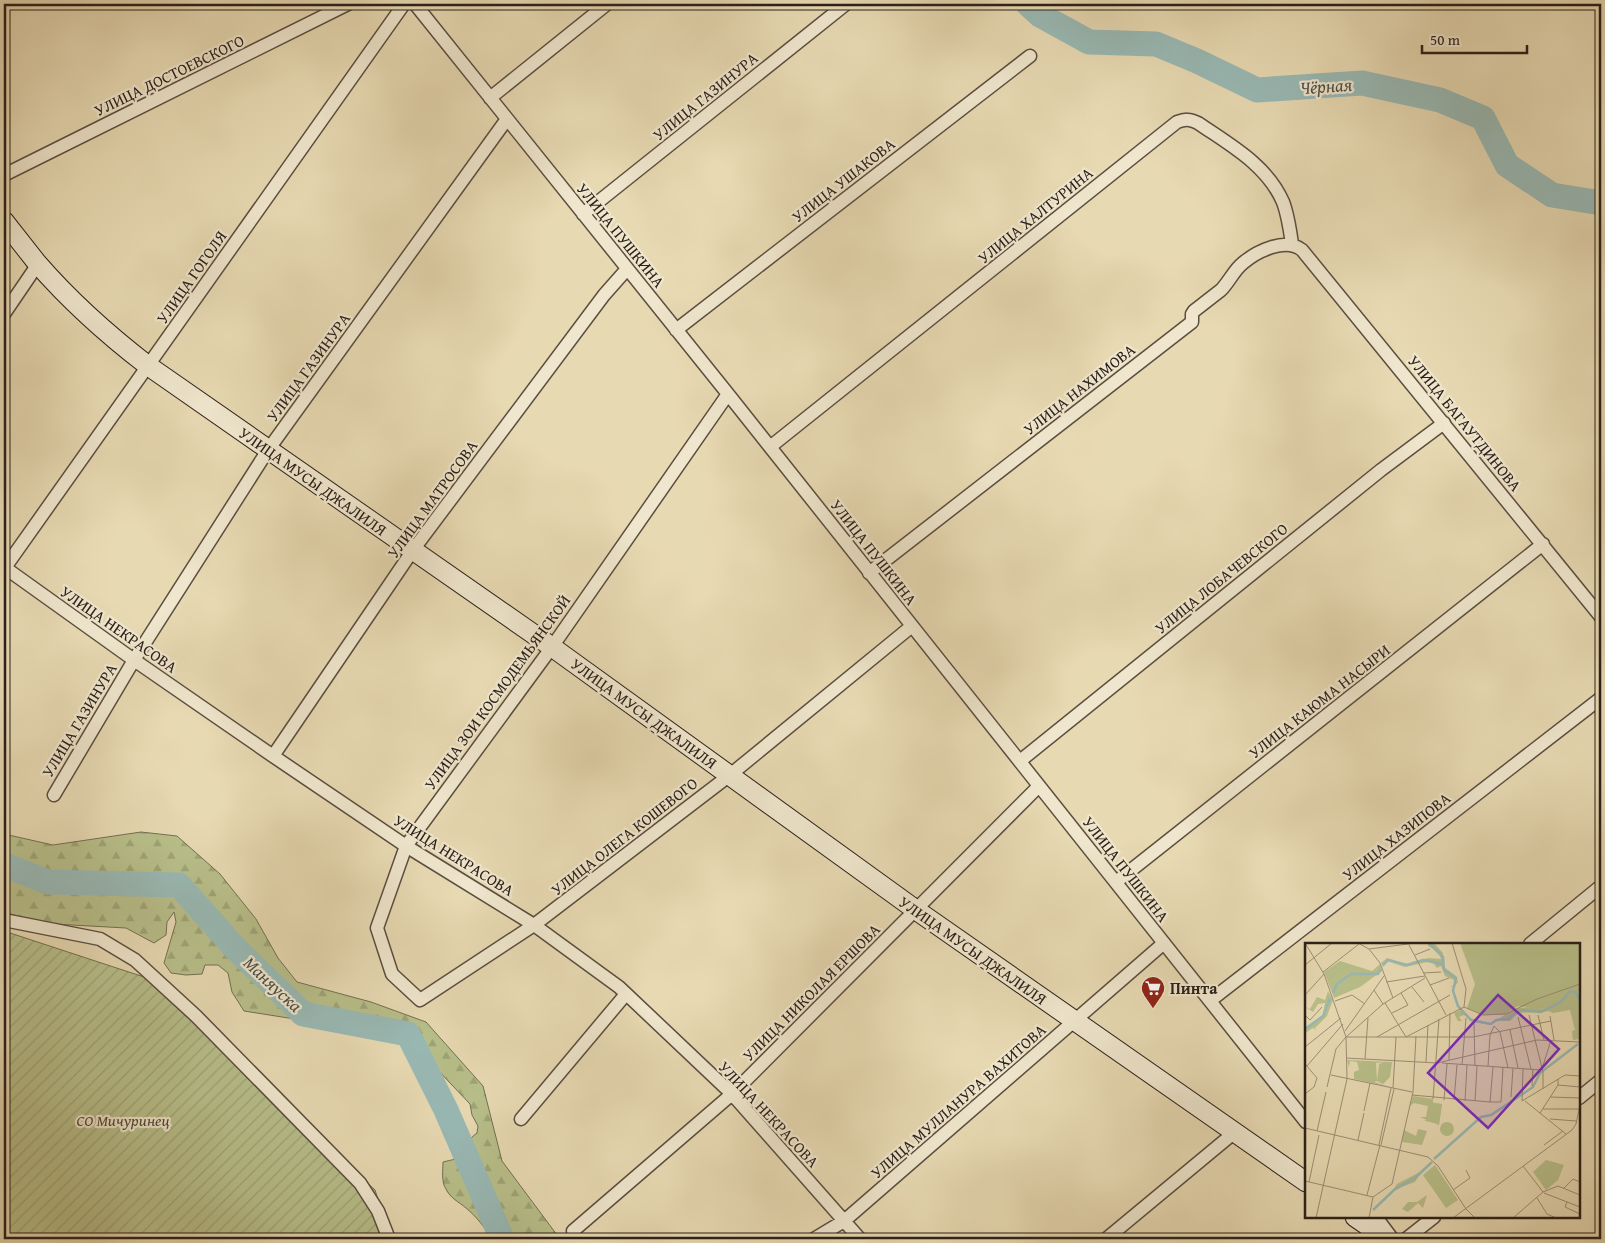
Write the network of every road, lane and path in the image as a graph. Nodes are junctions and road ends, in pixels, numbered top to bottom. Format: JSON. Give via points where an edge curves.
{"nodes":[{"id":1,"x":348,"y":4,"type":"edge"},
{"id":2,"x":404,"y":4,"type":"edge"},
{"id":3,"x":415,"y":4,"type":"edge"},
{"id":4,"x":607,"y":4,"type":"edge"},
{"id":5,"x":846,"y":4,"type":"edge"},
{"id":6,"x":1030,"y":56,"type":"dead end"},
{"id":7,"x":490,"y":98,"type":"junction"},
{"id":8,"x":507,"y":120,"type":"junction"},
{"id":9,"x":4,"y":175,"type":"edge"},
{"id":10,"x":583,"y":214,"type":"junction"},
{"id":11,"x":4,"y":221,"type":"edge"},
{"id":12,"x":1297,"y":247,"type":"junction"},
{"id":13,"x":38,"y":264,"type":"junction"},
{"id":14,"x":627,"y":270,"type":"junction"},
{"id":15,"x":4,"y":314,"type":"edge"},
{"id":16,"x":676,"y":330,"type":"junction"},
{"id":17,"x":148,"y":365,"type":"junction"},
{"id":18,"x":728,"y":394,"type":"junction"},
{"id":19,"x":1444,"y":423,"type":"junction"},
{"id":20,"x":770,"y":447,"type":"junction"},
{"id":21,"x":268,"y":450,"type":"junction"},
{"id":22,"x":1543,"y":544,"type":"junction"},
{"id":23,"x":413,"y":550,"type":"junction"},
{"id":24,"x":4,"y":568,"type":"edge"},
{"id":25,"x":869,"y":572,"type":"junction"},
{"id":26,"x":1601,"y":616,"type":"edge"},
{"id":27,"x":912,"y":626,"type":"junction"},
{"id":28,"x":552,"y":647,"type":"junction"},
{"id":29,"x":134,"y":660,"type":"junction"},
{"id":30,"x":1601,"y":698,"type":"edge"},
{"id":31,"x":274,"y":756,"type":"junction"},
{"id":32,"x":1020,"y":761,"type":"junction"},
{"id":33,"x":730,"y":775,"type":"junction"},
{"id":34,"x":1039,"y":786,"type":"junction"},
{"id":35,"x":54,"y":795,"type":"dead end"},
{"id":36,"x":406,"y":846,"type":"junction"},
{"id":37,"x":1116,"y":882,"type":"junction"},
{"id":38,"x":1601,"y":886,"type":"edge"},
{"id":39,"x":916,"y":910,"type":"junction"},
{"id":40,"x":4,"y":920,"type":"edge"},
{"id":41,"x":534,"y":925,"type":"junction"},
{"id":42,"x":1164,"y":943,"type":"junction"},
{"id":43,"x":1531,"y":943,"type":"edge"},
{"id":44,"x":442,"y":986,"type":"joint"},
{"id":45,"x":626,"y":994,"type":"junction"},
{"id":46,"x":1211,"y":1000,"type":"junction"},
{"id":47,"x":1075,"y":1021,"type":"junction"},
{"id":48,"x":1601,"y":1080,"type":"edge"},
{"id":49,"x":732,"y":1094,"type":"junction"},
{"id":50,"x":1580,"y":1097,"type":"edge"},
{"id":51,"x":521,"y":1119,"type":"dead end"},
{"id":52,"x":1305,"y":1120,"type":"edge"},
{"id":53,"x":1235,"y":1132,"type":"junction"},
{"id":54,"x":1305,"y":1181,"type":"edge"},
{"id":55,"x":1356,"y":1218,"type":"edge"},
{"id":56,"x":1377,"y":1218,"type":"edge"},
{"id":57,"x":1433,"y":1218,"type":"edge"},
{"id":58,"x":844,"y":1221,"type":"junction"},
{"id":59,"x":573,"y":1231,"type":"dead end"},
{"id":60,"x":388,"y":1239,"type":"edge"},
{"id":61,"x":814,"y":1239,"type":"edge"},
{"id":62,"x":860,"y":1239,"type":"edge"},
{"id":63,"x":1106,"y":1239,"type":"edge"},
{"id":64,"x":1387,"y":1239,"type":"edge"},
{"id":65,"x":1392,"y":1239,"type":"edge"},
{"id":66,"x":1406,"y":1239,"type":"edge"}],
"edges":[{"from":1,"to":9,"type":"street","name":"УЛИЦА ДОСТОЕВСКОГО"},
{"from":2,"to":17,"type":"street","name":"УЛИЦА ГОГОЛЯ"},
{"from":3,"to":7,"type":"street","name":"УЛИЦА ПУШКИНА"},
{"from":4,"to":7,"type":"street"},
{"from":5,"to":10,"type":"street","name":"УЛИЦА ГАЗИНУРА"},
{"from":6,"to":16,"type":"street","name":"УЛИЦА УШАКОВА"},
{"from":7,"to":8,"type":"street","name":"УЛИЦА ПУШКИНА"},
{"from":8,"to":10,"type":"street","name":"УЛИЦА ПУШКИНА"},
{"from":8,"to":21,"type":"street","name":"УЛИЦА ГАЗИНУРА"},
{"from":10,"to":14,"type":"street","name":"УЛИЦА ПУШКИНА"},
{"from":11,"to":13,"type":"main road","name":"УЛИЦА МУСЫ ДЖАЛИЛЯ"},
{"from":12,"to":19,"type":"street","name":"УЛИЦА БАГАУТДИНОВА"},
{"from":12,"to":20,"type":"street","name":"УЛИЦА ХАЛТУРИНА","via":[[1282,201],[1261,171],[1249,158],[1198,123],[1182,120]]},
{"from":12,"to":25,"type":"street","name":"УЛИЦА НАХИМОВА","via":[[1273,247],[1244,262],[1220,290],[1194,311],[1192,322]]},
{"from":13,"to":15,"type":"street"},
{"from":13,"to":17,"type":"main road","name":"УЛИЦА МУСЫ ДЖАЛИЛЯ","via":[[103,328]]},
{"from":14,"to":16,"type":"street","name":"УЛИЦА ПУШКИНА"},
{"from":14,"to":23,"type":"street","name":"УЛИЦА МАТРОСОВА","via":[[604,295]]},
{"from":16,"to":18,"type":"street","name":"УЛИЦА ПУШКИНА"},
{"from":17,"to":21,"type":"main road","name":"УЛИЦА МУСЫ ДЖАЛИЛЯ"},
{"from":17,"to":24,"type":"street","name":"УЛИЦА ГОГОЛЯ"},
{"from":18,"to":20,"type":"street","name":"УЛИЦА ПУШКИНА"},
{"from":18,"to":28,"type":"street","name":"УЛИЦА ЗОИ КОСМОДЕМЬЯНСКОЙ"},
{"from":19,"to":22,"type":"street","name":"УЛИЦА БАГАУТДИНОВА"},
{"from":19,"to":32,"type":"street","name":"УЛИЦА ЛОБАЧЕВСКОГО"},
{"from":20,"to":25,"type":"street","name":"УЛИЦА ПУШКИНА"},
{"from":21,"to":23,"type":"main road","name":"УЛИЦА МУСЫ ДЖАЛИЛЯ"},
{"from":21,"to":29,"type":"street","name":"УЛИЦА ГАЗИНУРА"},
{"from":22,"to":26,"type":"street","name":"УЛИЦА БАГАУТДИНОВА"},
{"from":22,"to":37,"type":"street","name":"УЛИЦА КАЮМА НАСЫРИ"},
{"from":23,"to":28,"type":"main road","name":"УЛИЦА МУСЫ ДЖАЛИЛЯ"},
{"from":23,"to":31,"type":"street","name":"УЛИЦА МАТРОСОВА"},
{"from":24,"to":29,"type":"street","name":"УЛИЦА НЕКРАСОВА"},
{"from":25,"to":27,"type":"street","name":"УЛИЦА ПУШКИНА"},
{"from":27,"to":32,"type":"street","name":"УЛИЦА ПУШКИНА"},
{"from":27,"to":33,"type":"street","name":"УЛИЦА ОЛЕГА КОШЕВОГО"},
{"from":28,"to":33,"type":"main road","name":"УЛИЦА МУСЫ ДЖАЛИЛЯ"},
{"from":28,"to":36,"type":"street","name":"УЛИЦА ЗОИ КОСМОДЕМЬЯНСКОЙ"},
{"from":29,"to":31,"type":"street","name":"УЛИЦА НЕКРАСОВА"},
{"from":29,"to":35,"type":"street","name":"УЛИЦА ГАЗИНУРА"},
{"from":30,"to":46,"type":"street","name":"УЛИЦА ХАЗИПОВА"},
{"from":31,"to":36,"type":"street","name":"УЛИЦА НЕКРАСОВА"},
{"from":32,"to":34,"type":"street","name":"УЛИЦА ПУШКИНА"},
{"from":33,"to":39,"type":"main road","name":"УЛИЦА МУСЫ ДЖАЛИЛЯ"},
{"from":33,"to":41,"type":"street","name":"УЛИЦА ОЛЕГА КОШЕВОГО"},
{"from":34,"to":37,"type":"street","name":"УЛИЦА ПУШКИНА"},
{"from":34,"to":39,"type":"street","name":"УЛИЦА НИКОЛАЯ ЕРШОВА"},
{"from":36,"to":41,"type":"street","name":"УЛИЦА НЕКРАСОВА"},
{"from":36,"to":44,"type":"street","name":"УЛИЦА ЗОИ КОСМОДЕМЬЯНСКОЙ","via":[[377,928],[392,974],[420,1000]]},
{"from":37,"to":42,"type":"street","name":"УЛИЦА ПУШКИНА"},
{"from":38,"to":43,"type":"street"},
{"from":39,"to":47,"type":"main road","name":"УЛИЦА МУСЫ ДЖАЛИЛЯ"},
{"from":39,"to":49,"type":"street","name":"УЛИЦА НИКОЛАЯ ЕРШОВА"},
{"from":40,"to":60,"type":"street","via":[[100,939],[134,960],[196,1016],[360,1183],[378,1211]]},
{"from":41,"to":44,"type":"street","name":"УЛИЦА ОЛЕГА КОШЕВОГО"},
{"from":41,"to":45,"type":"street","name":"УЛИЦА НЕКРАСОВА"},
{"from":42,"to":46,"type":"street","name":"УЛИЦА ПУШКИНА"},
{"from":42,"to":47,"type":"street","name":"УЛИЦА МУЛЛАНУРА ВАХИТОВА"},
{"from":45,"to":49,"type":"street","name":"УЛИЦА НЕКРАСОВА"},
{"from":45,"to":51,"type":"street"},
{"from":46,"to":52,"type":"street","name":"УЛИЦА ПУШКИНА"},
{"from":47,"to":53,"type":"main road","name":"УЛИЦА МУСЫ ДЖАЛИЛЯ"},
{"from":47,"to":58,"type":"street","name":"УЛИЦА МУЛЛАНУРА ВАХИТОВА"},
{"from":48,"to":50,"type":"street"},
{"from":49,"to":58,"type":"street","name":"УЛИЦА НЕКРАСОВА"},
{"from":49,"to":59,"type":"street","name":"УЛИЦА НИКОЛАЯ ЕРШОВА"},
{"from":53,"to":54,"type":"main road","name":"УЛИЦА МУСЫ ДЖАЛИЛЯ"},
{"from":53,"to":63,"type":"street"},
{"from":55,"to":64,"type":"main road"},
{"from":56,"to":65,"type":"street"},
{"from":57,"to":66,"type":"street"},
{"from":58,"to":61,"type":"street","name":"УЛИЦА МУЛЛАНУРА ВАХИТОВА"},
{"from":58,"to":62,"type":"street","name":"УЛИЦА НЕКРАСОВА"}]}
